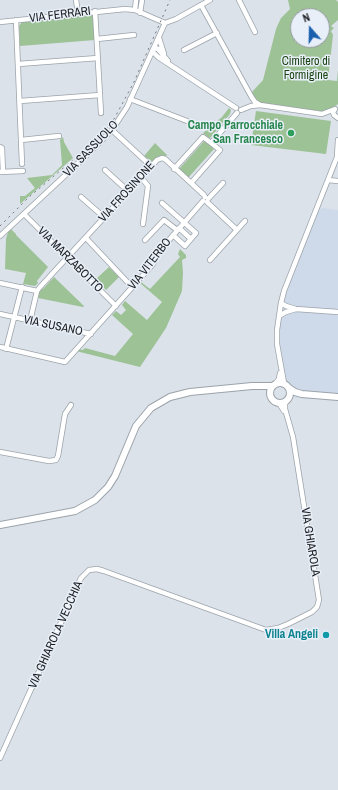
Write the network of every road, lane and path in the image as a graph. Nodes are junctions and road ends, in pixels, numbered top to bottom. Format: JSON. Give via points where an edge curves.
{"nodes":[{"id":1,"x":76,"y":0,"type":"edge"},
{"id":2,"x":136,"y":0,"type":"edge"},
{"id":3,"x":142,"y":0,"type":"edge"},
{"id":4,"x":210,"y":0,"type":"edge"},
{"id":5,"x":238,"y":0,"type":"edge"},
{"id":6,"x":201,"y":4,"type":"junction"},
{"id":7,"x":135,"y":10,"type":"junction"},
{"id":8,"x":95,"y":11,"type":"junction"},
{"id":9,"x":78,"y":13,"type":"junction"},
{"id":10,"x":140,"y":13,"type":"junction"},
{"id":11,"x":16,"y":20,"type":"junction"},
{"id":12,"x":0,"y":22,"type":"edge"},
{"id":13,"x":165,"y":23,"type":"junction"},
{"id":14,"x":255,"y":32,"type":"dead end"},
{"id":15,"x":217,"y":33,"type":"junction"},
{"id":16,"x":134,"y":35,"type":"dead end"},
{"id":17,"x":159,"y":36,"type":"junction"},
{"id":18,"x":97,"y":39,"type":"junction"},
{"id":19,"x":153,"y":49,"type":"junction"},
{"id":20,"x":184,"y":50,"type":"dead end"},
{"id":21,"x":149,"y":57,"type":"junction"},
{"id":22,"x":98,"y":58,"type":"junction"},
{"id":23,"x":164,"y":58,"type":"junction"},
{"id":24,"x":18,"y":64,"type":"junction"},
{"id":25,"x":100,"y":95,"type":"junction"},
{"id":26,"x":130,"y":99,"type":"junction"},
{"id":27,"x":20,"y":101,"type":"junction"},
{"id":28,"x":260,"y":105,"type":"junction"},
{"id":29,"x":337,"y":109,"type":"edge"},
{"id":30,"x":238,"y":110,"type":"junction"},
{"id":31,"x":102,"y":113,"type":"dead end"},
{"id":32,"x":322,"y":114,"type":"junction"},
{"id":33,"x":337,"y":119,"type":"edge"},
{"id":34,"x":187,"y":121,"type":"dead end"},
{"id":35,"x":112,"y":130,"type":"junction"},
{"id":36,"x":59,"y":136,"type":"dead end"},
{"id":37,"x":21,"y":140,"type":"junction"},
{"id":38,"x":338,"y":140,"type":"edge"},
{"id":39,"x":211,"y":143,"type":"junction"},
{"id":40,"x":0,"y":147,"type":"edge"},
{"id":41,"x":22,"y":164,"type":"dead end"},
{"id":42,"x":151,"y":166,"type":"junction"},
{"id":43,"x":174,"y":169,"type":"junction"},
{"id":44,"x":105,"y":170,"type":"dead end"},
{"id":45,"x":23,"y":171,"type":"dead end"},
{"id":46,"x":2,"y":172,"type":"edge"},
{"id":47,"x":141,"y":177,"type":"junction"},
{"id":48,"x":328,"y":180,"type":"junction"},
{"id":49,"x":338,"y":181,"type":"edge"},
{"id":50,"x":191,"y":183,"type":"junction"},
{"id":51,"x":223,"y":183,"type":"dead end"},
{"id":52,"x":128,"y":191,"type":"junction"},
{"id":53,"x":82,"y":197,"type":"dead end"},
{"id":54,"x":206,"y":200,"type":"junction"},
{"id":55,"x":162,"y":203,"type":"dead end"},
{"id":56,"x":24,"y":214,"type":"junction"},
{"id":57,"x":104,"y":218,"type":"junction"},
{"id":58,"x":245,"y":221,"type":"dead end"},
{"id":59,"x":184,"y":222,"type":"junction"},
{"id":60,"x":143,"y":224,"type":"dead end"},
{"id":61,"x":178,"y":229,"type":"junction"},
{"id":62,"x":237,"y":230,"type":"junction"},
{"id":63,"x":173,"y":235,"type":"junction"},
{"id":64,"x":0,"y":236,"type":"edge"},
{"id":65,"x":86,"y":238,"type":"junction"},
{"id":66,"x":191,"y":239,"type":"junction"},
{"id":67,"x":145,"y":240,"type":"dead end"},
{"id":68,"x":67,"y":258,"type":"junction"},
{"id":69,"x":210,"y":260,"type":"dead end"},
{"id":70,"x":0,"y":283,"type":"edge"},
{"id":71,"x":132,"y":287,"type":"junction"},
{"id":72,"x":22,"y":288,"type":"junction"},
{"id":73,"x":37,"y":290,"type":"junction"},
{"id":74,"x":281,"y":303,"type":"junction"},
{"id":75,"x":116,"y":306,"type":"junction"},
{"id":76,"x":296,"y":309,"type":"junction"},
{"id":77,"x":338,"y":312,"type":"edge"},
{"id":78,"x":0,"y":314,"type":"edge"},
{"id":79,"x":279,"y":316,"type":"junction"},
{"id":80,"x":14,"y":317,"type":"junction"},
{"id":81,"x":30,"y":321,"type":"junction"},
{"id":82,"x":91,"y":334,"type":"junction"},
{"id":83,"x":0,"y":347,"type":"edge"},
{"id":84,"x":6,"y":349,"type":"junction"},
{"id":85,"x":281,"y":369,"type":"junction"},
{"id":86,"x":274,"y":385,"type":"junction"},
{"id":87,"x":252,"y":386,"type":"junction"},
{"id":88,"x":286,"y":386,"type":"junction"},
{"id":89,"x":302,"y":394,"type":"junction"},
{"id":90,"x":270,"y":395,"type":"junction"},
{"id":91,"x":338,"y":397,"type":"edge"},
{"id":92,"x":284,"y":400,"type":"junction"},
{"id":93,"x":71,"y":405,"type":"dead end"},
{"id":94,"x":0,"y":452,"type":"edge"},
{"id":95,"x":0,"y":525,"type":"edge"},
{"id":96,"x":260,"y":629,"type":"joint"},
{"id":97,"x":0,"y":758,"type":"edge"}],
"edges":[{"from":1,"to":9,"type":"street"},
{"from":2,"to":7,"type":"street"},
{"from":3,"to":10,"type":"street"},
{"from":4,"to":6,"type":"street"},
{"from":5,"to":14,"type":"street"},
{"from":6,"to":13,"type":"street"},
{"from":6,"to":15,"type":"street"},
{"from":7,"to":8,"type":"street","name":"VIA FERRARI"},
{"from":7,"to":10,"type":"street","name":"VIA FERRARI"},
{"from":8,"to":9,"type":"street","name":"VIA FERRARI"},
{"from":8,"to":18,"type":"street"},
{"from":9,"to":11,"type":"street","name":"VIA FERRARI"},
{"from":10,"to":13,"type":"street","name":"VIA FERRARI"},
{"from":11,"to":12,"type":"street","name":"VIA FERRARI"},
{"from":11,"to":24,"type":"street"},
{"from":13,"to":17,"type":"street","name":"VIA SASSUOLO"},
{"from":15,"to":20,"type":"street"},
{"from":15,"to":28,"type":"street","via":[[251,96]]},
{"from":16,"to":18,"type":"street"},
{"from":17,"to":19,"type":"street","name":"VIA SASSUOLO"},
{"from":17,"to":23,"type":"street"},
{"from":18,"to":22,"type":"street"},
{"from":19,"to":21,"type":"street","name":"VIA SASSUOLO"},
{"from":19,"to":23,"type":"street","via":[[154,54]]},
{"from":21,"to":23,"type":"street"},
{"from":21,"to":26,"type":"street","name":"VIA SASSUOLO"},
{"from":22,"to":24,"type":"street"},
{"from":22,"to":25,"type":"street"},
{"from":23,"to":30,"type":"street"},
{"from":24,"to":27,"type":"street"},
{"from":25,"to":27,"type":"street"},
{"from":25,"to":31,"type":"street"},
{"from":26,"to":34,"type":"street"},
{"from":26,"to":35,"type":"street","name":"VIA SASSUOLO"},
{"from":27,"to":37,"type":"street"},
{"from":28,"to":30,"type":"street"},
{"from":28,"to":32,"type":"street"},
{"from":29,"to":32,"type":"street"},
{"from":29,"to":33,"type":"street","via":[[333,114]]},
{"from":30,"to":39,"type":"street"},
{"from":32,"to":33,"type":"street"},
{"from":35,"to":42,"type":"street"},
{"from":35,"to":56,"type":"street","name":"VIA SASSUOLO"},
{"from":36,"to":37,"type":"street"},
{"from":37,"to":41,"type":"street"},
{"from":38,"to":48,"type":"street","via":[[337,157]]},
{"from":39,"to":43,"type":"street","via":[[203,137]]},
{"from":39,"to":50,"type":"street","via":[[220,150]]},
{"from":40,"to":46,"type":"street"},
{"from":42,"to":43,"type":"street","name":"VIA FROSINONE","via":[[162,158]]},
{"from":42,"to":47,"type":"street","name":"VIA FROSINONE"},
{"from":43,"to":50,"type":"street","name":"VIA FROSINONE"},
{"from":44,"to":52,"type":"street"},
{"from":45,"to":46,"type":"street"},
{"from":47,"to":52,"type":"street","name":"VIA FROSINONE"},
{"from":47,"to":60,"type":"street","via":[[148,186]]},
{"from":48,"to":49,"type":"street"},
{"from":48,"to":74,"type":"street"},
{"from":50,"to":54,"type":"street","name":"VIA FROSINONE"},
{"from":51,"to":54,"type":"street","name":"VIA VITERBO"},
{"from":52,"to":57,"type":"street","name":"VIA FROSINONE"},
{"from":53,"to":57,"type":"street"},
{"from":54,"to":59,"type":"street","name":"VIA VITERBO"},
{"from":54,"to":62,"type":"street","name":"VIA FROSINONE"},
{"from":55,"to":59,"type":"street"},
{"from":56,"to":64,"type":"street","name":"VIA SASSUOLO"},
{"from":56,"to":68,"type":"street","name":"VIA MARZABOTTO"},
{"from":57,"to":65,"type":"street","name":"VIA FROSINONE"},
{"from":58,"to":62,"type":"street"},
{"from":59,"to":61,"type":"street","name":"VIA VITERBO"},
{"from":59,"to":66,"type":"street","via":[[196,233]]},
{"from":61,"to":63,"type":"street","name":"VIA VITERBO"},
{"from":61,"to":66,"type":"street"},
{"from":61,"to":67,"type":"street","via":[[164,220]]},
{"from":62,"to":69,"type":"street"},
{"from":63,"to":66,"type":"street","via":[[185,246]]},
{"from":63,"to":71,"type":"street","name":"VIA VITERBO","via":[[156,255],[153,264]]},
{"from":65,"to":68,"type":"street","name":"VIA FROSINONE"},
{"from":65,"to":71,"type":"street"},
{"from":68,"to":73,"type":"street","name":"VIA FROSINONE"},
{"from":68,"to":75,"type":"street","name":"VIA MARZABOTTO"},
{"from":70,"to":72,"type":"street"},
{"from":71,"to":75,"type":"street","name":"VIA VITERBO"},
{"from":72,"to":73,"type":"street"},
{"from":72,"to":80,"type":"street"},
{"from":73,"to":81,"type":"street"},
{"from":74,"to":76,"type":"street"},
{"from":74,"to":79,"type":"street"},
{"from":75,"to":82,"type":"street","name":"VIA VITERBO"},
{"from":76,"to":77,"type":"street"},
{"from":76,"to":79,"type":"street"},
{"from":78,"to":80,"type":"street","name":"VIA SUSANO"},
{"from":79,"to":85,"type":"street","via":[[277,337]]},
{"from":80,"to":81,"type":"street","name":"VIA SUSANO"},
{"from":80,"to":84,"type":"street"},
{"from":81,"to":82,"type":"street","name":"VIA SUSANO"},
{"from":82,"to":84,"type":"street","name":"VIA VITERBO","via":[[64,362]]},
{"from":83,"to":84,"type":"street"},
{"from":85,"to":86,"type":"street","via":[[279,379]]},
{"from":85,"to":88,"type":"street"},
{"from":86,"to":87,"type":"main road"},
{"from":86,"to":88,"type":"main road"},
{"from":86,"to":90,"type":"main road"},
{"from":87,"to":90,"type":"main road","via":[[266,390]]},
{"from":87,"to":95,"type":"main road","via":[[178,394],[159,402],[136,426],[115,476],[95,500],[83,508],[70,512]]},
{"from":88,"to":89,"type":"main road"},
{"from":88,"to":92,"type":"main road","via":[[290,391]]},
{"from":89,"to":91,"type":"main road"},
{"from":89,"to":92,"type":"main road"},
{"from":90,"to":92,"type":"main road","via":[[273,400]]},
{"from":92,"to":96,"type":"street","name":"VIA GHIAROLA","via":[[293,437],[319,604],[312,612],[288,624],[272,630]]},
{"from":93,"to":94,"type":"street","via":[[65,414],[58,456],[54,460]]},
{"from":96,"to":97,"type":"street","name":"VIA GHIAROLA VECCHIA","via":[[104,571],[89,570],[81,578]]}]}
